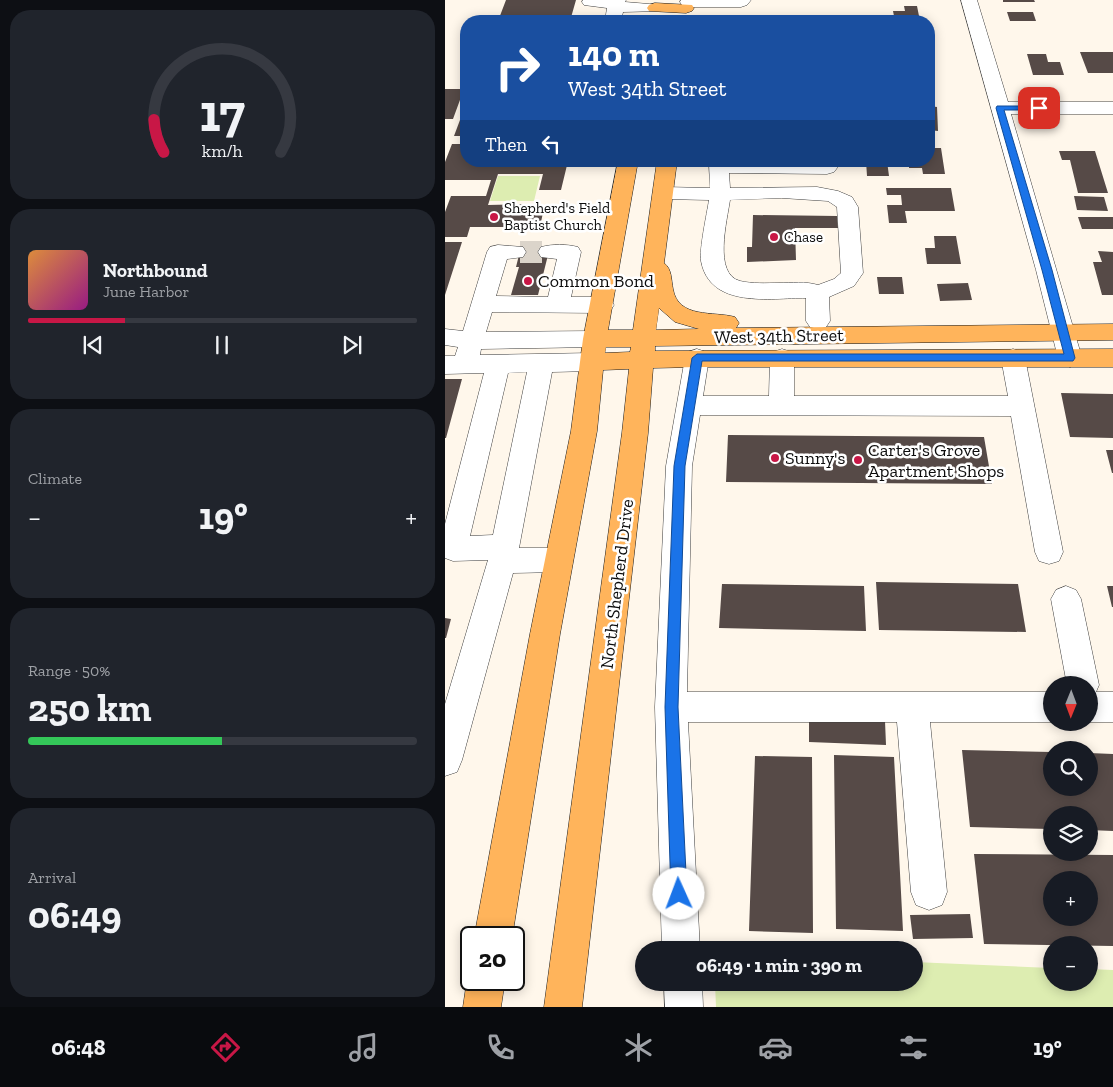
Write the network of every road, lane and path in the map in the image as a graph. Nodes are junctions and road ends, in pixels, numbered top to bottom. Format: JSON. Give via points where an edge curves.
{"nodes":[{"id":1,"x":743,"y":0,"type":"edge"},
{"id":2,"x":969,"y":0,"type":"edge"},
{"id":3,"x":590,"y":1,"type":"edge"},
{"id":4,"x":616,"y":9,"type":"edge"},
{"id":5,"x":655,"y":10,"type":"edge"},
{"id":6,"x":689,"y":10,"type":"edge"},
{"id":7,"x":586,"y":15,"type":"edge"},
{"id":8,"x":999,"y":108,"type":"junction"},
{"id":9,"x":1113,"y":108,"type":"edge"},
{"id":10,"x":627,"y":167,"type":"edge"},
{"id":11,"x":666,"y":167,"type":"edge"},
{"id":12,"x":719,"y":167,"type":"edge"},
{"id":13,"x":800,"y":167,"type":"edge"},
{"id":14,"x":827,"y":167,"type":"edge"},
{"id":15,"x":663,"y":193,"type":"junction"},
{"id":16,"x":720,"y":194,"type":"junction"},
{"id":17,"x":517,"y":252,"type":"tunnel mouth"},
{"id":18,"x":559,"y":252,"type":"dead end"},
{"id":19,"x":655,"y":258,"type":"junction"},
{"id":20,"x":817,"y":293,"type":"junction"},
{"id":21,"x":492,"y":304,"type":"junction"},
{"id":22,"x":558,"y":305,"type":"junction"},
{"id":23,"x":601,"y":305,"type":"junction"},
{"id":24,"x":818,"y":321,"type":"junction"},
{"id":25,"x":948,"y":332,"type":"junction"},
{"id":26,"x":1063,"y":332,"type":"junction"},
{"id":27,"x":1113,"y":332,"type":"edge"},
{"id":28,"x":445,"y":337,"type":"edge"},
{"id":29,"x":472,"y":341,"type":"junction"},
{"id":30,"x":643,"y":350,"type":"junction"},
{"id":31,"x":593,"y":351,"type":"junction"},
{"id":32,"x":697,"y":358,"type":"junction"},
{"id":33,"x":782,"y":358,"type":"junction"},
{"id":34,"x":1013,"y":358,"type":"junction"},
{"id":35,"x":1070,"y":358,"type":"junction"},
{"id":36,"x":1113,"y":358,"type":"edge"},
{"id":37,"x":541,"y":363,"type":"junction"},
{"id":38,"x":498,"y":364,"type":"junction"},
{"id":39,"x":455,"y":365,"type":"edge"},
{"id":40,"x":689,"y":405,"type":"junction"},
{"id":41,"x":781,"y":405,"type":"junction"},
{"id":42,"x":1022,"y":406,"type":"junction"},
{"id":43,"x":1049,"y":552,"type":"dead end"},
{"id":44,"x":503,"y":554,"type":"junction"},
{"id":45,"x":559,"y":560,"type":"junction"},
{"id":46,"x":1066,"y":599,"type":"dead end"},
{"id":47,"x":1081,"y":676,"type":"edge"},
{"id":48,"x":671,"y":707,"type":"junction"},
{"id":49,"x":1098,"y":707,"type":"edge"},
{"id":50,"x":1113,"y":707,"type":"edge"},
{"id":51,"x":912,"y":708,"type":"junction"},
{"id":52,"x":1043,"y":708,"type":"edge"},
{"id":53,"x":445,"y":760,"type":"edge"},
{"id":54,"x":929,"y":892,"type":"dead end"},
{"id":55,"x":495,"y":926,"type":"edge"},
{"id":56,"x":681,"y":941,"type":"edge"},
{"id":57,"x":484,"y":991,"type":"edge"},
{"id":58,"x":683,"y":991,"type":"edge"},
{"id":59,"x":482,"y":1007,"type":"edge"},
{"id":60,"x":563,"y":1007,"type":"edge"},
{"id":61,"x":683,"y":1007,"type":"edge"}],
"edges":[{"from":1,"to":6,"type":"street"},
{"from":2,"to":8,"type":"street"},
{"from":3,"to":4,"type":"street","via":[[612,3]]},
{"from":3,"to":7,"type":"street"},
{"from":4,"to":5,"type":"street"},
{"from":5,"to":6,"type":"main road"},
{"from":8,"to":9,"type":"street"},
{"from":8,"to":26,"type":"street"},
{"from":10,"to":23,"type":"main road"},
{"from":11,"to":15,"type":"main road","name":"North Shepherd Drive"},
{"from":12,"to":16,"type":"street"},
{"from":13,"to":14,"type":"street"},
{"from":15,"to":16,"type":"street"},
{"from":15,"to":19,"type":"main road","name":"North Shepherd Drive"},
{"from":16,"to":20,"type":"street","via":[[712,260],[719,279],[733,288],[809,290]]},
{"from":16,"to":20,"type":"street","via":[[819,193],[841,198],[848,207],[852,273],[850,278]]},
{"from":17,"to":21,"type":"street","via":[[499,252]]},
{"from":18,"to":22,"type":"street"},
{"from":19,"to":24,"type":"main road","via":[[665,300],[671,308],[692,320],[706,323]]},
{"from":19,"to":30,"type":"main road","name":"North Shepherd Drive"},
{"from":20,"to":24,"type":"street"},
{"from":21,"to":22,"type":"street"},
{"from":21,"to":29,"type":"street"},
{"from":22,"to":23,"type":"street"},
{"from":23,"to":31,"type":"main road"},
{"from":24,"to":25,"type":"main road","via":[[917,326]]},
{"from":25,"to":26,"type":"main road","name":"West 34th Street"},
{"from":25,"to":30,"type":"main road","name":"West 34th Street"},
{"from":26,"to":27,"type":"main road","name":"West 34th Street"},
{"from":26,"to":35,"type":"street"},
{"from":28,"to":29,"type":"street","name":"West 34th Street"},
{"from":29,"to":31,"type":"street","name":"West 34th Street"},
{"from":29,"to":39,"type":"street"},
{"from":30,"to":31,"type":"main road","name":"West 34th Street"},
{"from":30,"to":32,"type":"main road","name":"West 34th Street"},
{"from":30,"to":60,"type":"main road","name":"North Shepherd Drive"},
{"from":31,"to":37,"type":"street","name":"West 34th Street"},
{"from":31,"to":45,"type":"main road","via":[[584,431]]},
{"from":32,"to":33,"type":"main road","name":"West 34th Street"},
{"from":32,"to":40,"type":"street"},
{"from":33,"to":34,"type":"main road","name":"West 34th Street"},
{"from":33,"to":41,"type":"street"},
{"from":34,"to":35,"type":"main road","name":"West 34th Street"},
{"from":34,"to":42,"type":"street"},
{"from":35,"to":36,"type":"main road","name":"West 34th Street"},
{"from":37,"to":38,"type":"street","name":"West 34th Street"},
{"from":37,"to":44,"type":"street"},
{"from":38,"to":39,"type":"street","name":"West 34th Street"},
{"from":38,"to":44,"type":"street","via":[[453,549]]},
{"from":40,"to":41,"type":"street"},
{"from":40,"to":48,"type":"street","via":[[679,466]]},
{"from":41,"to":42,"type":"street"},
{"from":42,"to":43,"type":"street"},
{"from":44,"to":45,"type":"street"},
{"from":44,"to":53,"type":"street"},
{"from":45,"to":55,"type":"main road"},
{"from":46,"to":47,"type":"street"},
{"from":48,"to":51,"type":"street"},
{"from":48,"to":56,"type":"street"},
{"from":49,"to":50,"type":"street"},
{"from":51,"to":52,"type":"street"},
{"from":51,"to":54,"type":"street"},
{"from":57,"to":59,"type":"main road"},
{"from":58,"to":61,"type":"street"}]}
